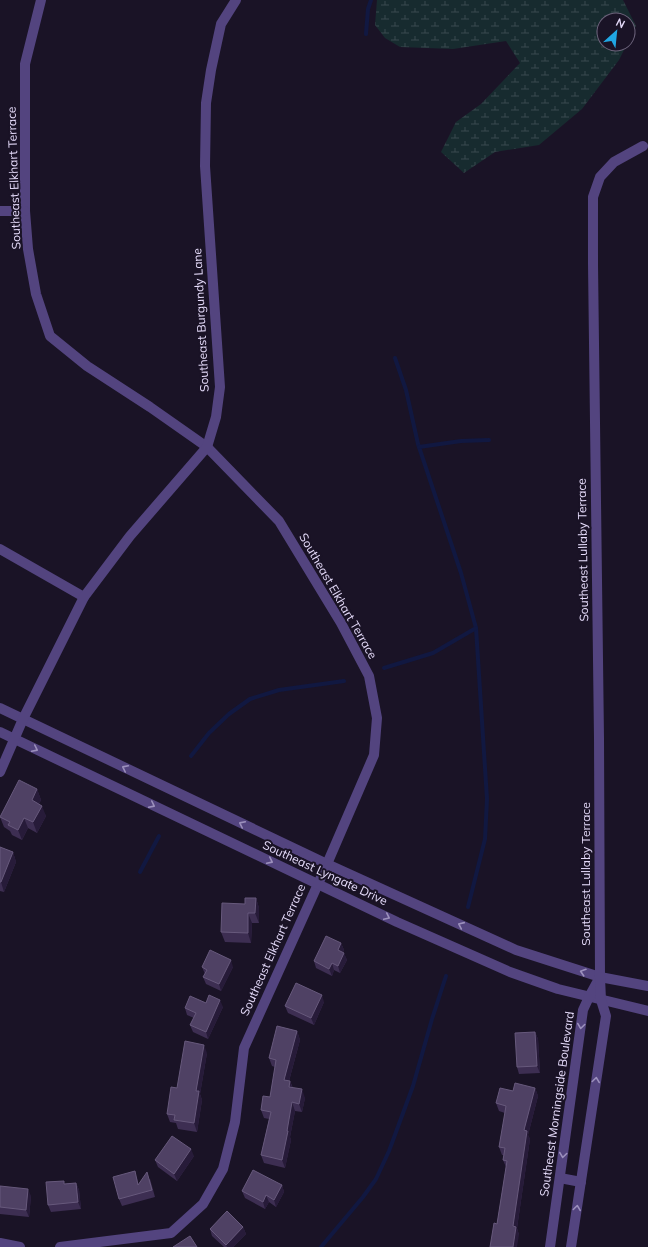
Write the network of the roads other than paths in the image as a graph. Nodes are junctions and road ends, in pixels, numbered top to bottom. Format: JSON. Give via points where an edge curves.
{"nodes":[{"id":1,"x":42,"y":0,"type":"edge"},
{"id":2,"x":236,"y":0,"type":"edge"},
{"id":3,"x":643,"y":146,"type":"dead end"},
{"id":4,"x":0,"y":211,"type":"edge"},
{"id":5,"x":25,"y":211,"type":"junction"},
{"id":6,"x":207,"y":447,"type":"junction"},
{"id":7,"x":0,"y":549,"type":"edge"},
{"id":8,"x":84,"y":597,"type":"junction"},
{"id":9,"x":0,"y":708,"type":"edge"},
{"id":10,"x":24,"y":719,"type":"junction"},
{"id":11,"x":0,"y":732,"type":"edge"},
{"id":12,"x":15,"y":739,"type":"junction"},
{"id":13,"x":0,"y":772,"type":"edge"},
{"id":14,"x":327,"y":864,"type":"junction"},
{"id":15,"x":317,"y":884,"type":"junction"},
{"id":16,"x":600,"y":977,"type":"junction"},
{"id":17,"x":648,"y":986,"type":"edge"},
{"id":18,"x":589,"y":996,"type":"junction"},
{"id":19,"x":602,"y":1000,"type":"junction"},
{"id":20,"x":648,"y":1011,"type":"edge"},
{"id":21,"x":560,"y":1178,"type":"junction"},
{"id":22,"x":581,"y":1182,"type":"junction"},
{"id":23,"x":0,"y":1244,"type":"edge"},
{"id":24,"x":20,"y":1247,"type":"edge"},
{"id":25,"x":60,"y":1247,"type":"edge"},
{"id":26,"x":550,"y":1247,"type":"edge"},
{"id":27,"x":571,"y":1247,"type":"edge"}],
"edges":[{"from":1,"to":5,"type":"street","name":"Southeast Elkhart Terrace","via":[[25,64]]},
{"from":2,"to":6,"type":"street","name":"Southeast Burgundy Lane","via":[[221,24],[206,103],[205,166],[220,388],[216,417]]},
{"from":3,"to":16,"type":"street","name":"Southeast Lullaby Terrace","via":[[614,162],[600,176],[593,197]]},
{"from":4,"to":5,"type":"street"},
{"from":5,"to":6,"type":"street","name":"Southeast Elkhart Terrace","via":[[28,249],[36,294],[50,336],[87,366]]},
{"from":6,"to":8,"type":"street","name":"Southeast Burgundy Lane","via":[[130,536]]},
{"from":6,"to":14,"type":"street","name":"Southeast Elkhart Terrace","via":[[279,521],[341,623],[369,676],[377,718],[374,755]]},
{"from":7,"to":8,"type":"street"},
{"from":8,"to":10,"type":"street","name":"Southeast Burgundy Lane"},
{"from":9,"to":10,"type":"street","name":"Southeast Lyngate Drive"},
{"from":10,"to":12,"type":"street","name":"Southeast Burgundy Lane"},
{"from":14,"to":10,"type":"street","name":"Southeast Lyngate Drive","one_way":true},
{"from":11,"to":12,"type":"street","name":"Southeast Lyngate Drive"},
{"from":12,"to":13,"type":"street","name":"Southeast Burgundy Lane"},
{"from":12,"to":15,"type":"street","name":"Southeast Lyngate Drive","one_way":true},
{"from":14,"to":15,"type":"street","name":"Southeast Elkhart Terrace"},
{"from":16,"to":14,"type":"street","name":"Southeast Lyngate Drive","one_way":true,"via":[[516,950]]},
{"from":15,"to":18,"type":"street","name":"Southeast Lyngate Drive","one_way":true,"via":[[510,972],[558,989]]},
{"from":15,"to":25,"type":"street","name":"Southeast Elkhart Terrace","via":[[244,1048],[235,1122],[225,1162],[203,1204],[170,1233]]},
{"from":16,"to":17,"type":"street","name":"Southeast Lyngate Drive"},
{"from":16,"to":18,"type":"street","name":"Southeast Morningside Boulevard"},
{"from":16,"to":19,"type":"street"},
{"from":18,"to":19,"type":"street","name":"Southeast Lyngate Drive"},
{"from":18,"to":21,"type":"street","name":"Southeast Morningside Boulevard","one_way":true,"via":[[583,1010]]},
{"from":19,"to":20,"type":"street","name":"Southeast Lyngate Drive"},
{"from":22,"to":19,"type":"street","one_way":true,"via":[[606,1016]]},
{"from":21,"to":22,"type":"street"},
{"from":21,"to":26,"type":"street","name":"Southeast Morningside Boulevard"},
{"from":27,"to":22,"type":"street","one_way":true},
{"from":23,"to":24,"type":"street"}]}
